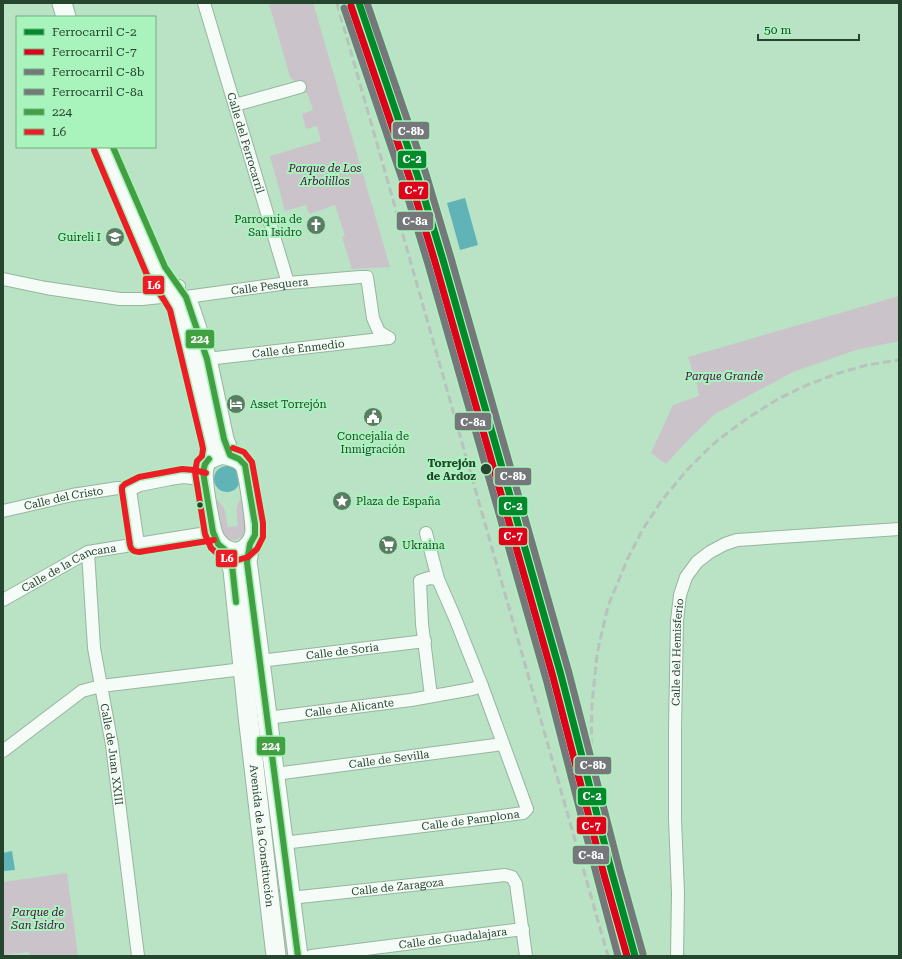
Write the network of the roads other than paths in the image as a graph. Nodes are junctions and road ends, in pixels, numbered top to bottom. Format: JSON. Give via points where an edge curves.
{"nodes":[{"id":1,"x":51,"y":3,"type":"edge"},
{"id":2,"x":62,"y":3,"type":"edge"},
{"id":3,"x":204,"y":3,"type":"edge"},
{"id":4,"x":55,"y":16,"type":"edge"},
{"id":5,"x":66,"y":16,"type":"edge"},
{"id":6,"x":300,"y":87,"type":"dead end"},
{"id":7,"x":235,"y":105,"type":"junction"},
{"id":8,"x":101,"y":148,"type":"edge"},
{"id":9,"x":113,"y":148,"type":"edge"},
{"id":10,"x":3,"y":279,"type":"edge"},
{"id":11,"x":288,"y":283,"type":"junction"},
{"id":12,"x":178,"y":297,"type":"junction"},
{"id":13,"x":389,"y":338,"type":"joint"},
{"id":14,"x":207,"y":359,"type":"junction"},
{"id":15,"x":230,"y":456,"type":"junction"},
{"id":16,"x":209,"y":459,"type":"junction"},
{"id":17,"x":204,"y":481,"type":"junction"},
{"id":18,"x":130,"y":490,"type":"junction"},
{"id":19,"x":3,"y":511,"type":"edge"},
{"id":20,"x":899,"y":529,"type":"edge"},
{"id":21,"x":212,"y":532,"type":"junction"},
{"id":22,"x":426,"y":533,"type":"dead end"},
{"id":23,"x":138,"y":544,"type":"junction"},
{"id":24,"x":250,"y":544,"type":"junction"},
{"id":25,"x":225,"y":550,"type":"junction"},
{"id":26,"x":88,"y":552,"type":"junction"},
{"id":27,"x":438,"y":579,"type":"junction"},
{"id":28,"x":3,"y":600,"type":"edge"},
{"id":29,"x":424,"y":641,"type":"junction"},
{"id":30,"x":260,"y":661,"type":"junction"},
{"id":31,"x":243,"y":669,"type":"junction"},
{"id":32,"x":101,"y":686,"type":"junction"},
{"id":33,"x":482,"y":686,"type":"junction"},
{"id":34,"x":431,"y":696,"type":"junction"},
{"id":35,"x":267,"y":718,"type":"junction"},
{"id":36,"x":503,"y":744,"type":"junction"},
{"id":37,"x":3,"y":751,"type":"edge"},
{"id":38,"x":274,"y":774,"type":"junction"},
{"id":39,"x":283,"y":843,"type":"junction"},
{"id":40,"x":290,"y":898,"type":"junction"},
{"id":41,"x":523,"y":929,"type":"junction"},
{"id":42,"x":138,"y":956,"type":"edge"},
{"id":43,"x":276,"y":956,"type":"edge"},
{"id":44,"x":298,"y":956,"type":"edge"},
{"id":45,"x":311,"y":956,"type":"edge"},
{"id":46,"x":526,"y":956,"type":"edge"},
{"id":47,"x":677,"y":956,"type":"edge"}],
"edges":[{"from":1,"to":4,"type":"main road"},
{"from":2,"to":5,"type":"main road"},
{"from":3,"to":7,"type":"street","name":"Calle del Ferrocarril"},
{"from":6,"to":7,"type":"street"},
{"from":7,"to":11,"type":"street","name":"Calle del Ferrocarril"},
{"from":8,"to":12,"type":"main road","via":[[154,272]]},
{"from":9,"to":12,"type":"main road"},
{"from":10,"to":12,"type":"street","name":"Calle Pesquera","via":[[120,299]]},
{"from":11,"to":12,"type":"street","name":"Calle Pesquera"},
{"from":11,"to":13,"type":"street","name":"Calle Pesquera","via":[[367,277],[379,332]]},
{"from":12,"to":14,"type":"main road"},
{"from":12,"to":16,"type":"main road","via":[[180,318],[210,442]]},
{"from":13,"to":14,"type":"street","name":"Calle de Enmedio"},
{"from":14,"to":15,"type":"main road"},
{"from":15,"to":16,"type":"main road","via":[[222,454]]},
{"from":15,"to":24,"type":"main road","via":[[239,459],[245,465],[255,524],[255,535]]},
{"from":16,"to":17,"type":"main road","via":[[203,472]]},
{"from":17,"to":18,"type":"street","name":"Calle del Cristo","via":[[183,477],[140,484]]},
{"from":17,"to":21,"type":"main road"},
{"from":18,"to":19,"type":"street","name":"Calle del Cristo","via":[[118,488],[72,495]]},
{"from":18,"to":23,"type":"street"},
{"from":20,"to":47,"type":"street","name":"Calle del Hemisferio","via":[[737,540],[710,552],[697,562],[686,577],[680,595],[677,628]]},
{"from":21,"to":23,"type":"street"},
{"from":21,"to":25,"type":"main road","via":[[218,544]]},
{"from":22,"to":27,"type":"street","name":"Calle de Pamplona"},
{"from":23,"to":26,"type":"street","name":"Calle de la Cancana"},
{"from":24,"to":25,"type":"main road","via":[[238,552]]},
{"from":24,"to":30,"type":"main road","name":"Avenida de la Constitución","via":[[247,562]]},
{"from":25,"to":31,"type":"main road","name":"Avenida de la Constitución","via":[[233,570]]},
{"from":26,"to":28,"type":"street","name":"Calle de la Cancana"},
{"from":26,"to":32,"type":"street","name":"Calle de Juan XXIII","via":[[94,648]]},
{"from":27,"to":29,"type":"street","via":[[429,578],[420,582]]},
{"from":27,"to":33,"type":"street","name":"Calle de Pamplona"},
{"from":29,"to":30,"type":"street","name":"Calle de Soria"},
{"from":29,"to":34,"type":"street"},
{"from":30,"to":35,"type":"main road","name":"Avenida de la Constitución"},
{"from":31,"to":32,"type":"street"},
{"from":31,"to":43,"type":"main road","name":"Avenida de la Constitución"},
{"from":32,"to":37,"type":"street","via":[[82,690]]},
{"from":32,"to":42,"type":"street","name":"Calle de Juan XXIII","via":[[112,745]]},
{"from":33,"to":34,"type":"street","name":"Calle de Alicante"},
{"from":33,"to":36,"type":"street","name":"Calle de Pamplona"},
{"from":34,"to":35,"type":"street","name":"Calle de Alicante"},
{"from":35,"to":38,"type":"main road","name":"Avenida de la Constitución"},
{"from":36,"to":38,"type":"street","name":"Calle de Sevilla"},
{"from":36,"to":39,"type":"street","name":"Calle de Pamplona","via":[[527,809],[522,814]]},
{"from":38,"to":39,"type":"main road","name":"Avenida de la Constitución"},
{"from":39,"to":40,"type":"main road","name":"Avenida de la Constitución"},
{"from":40,"to":41,"type":"street","name":"Calle de Zaragoza","via":[[505,875],[512,877],[516,884]]},
{"from":40,"to":44,"type":"main road","name":"Avenida de la Constitución"},
{"from":41,"to":45,"type":"street","name":"Calle de Guadalajara"},
{"from":41,"to":46,"type":"street"}]}
